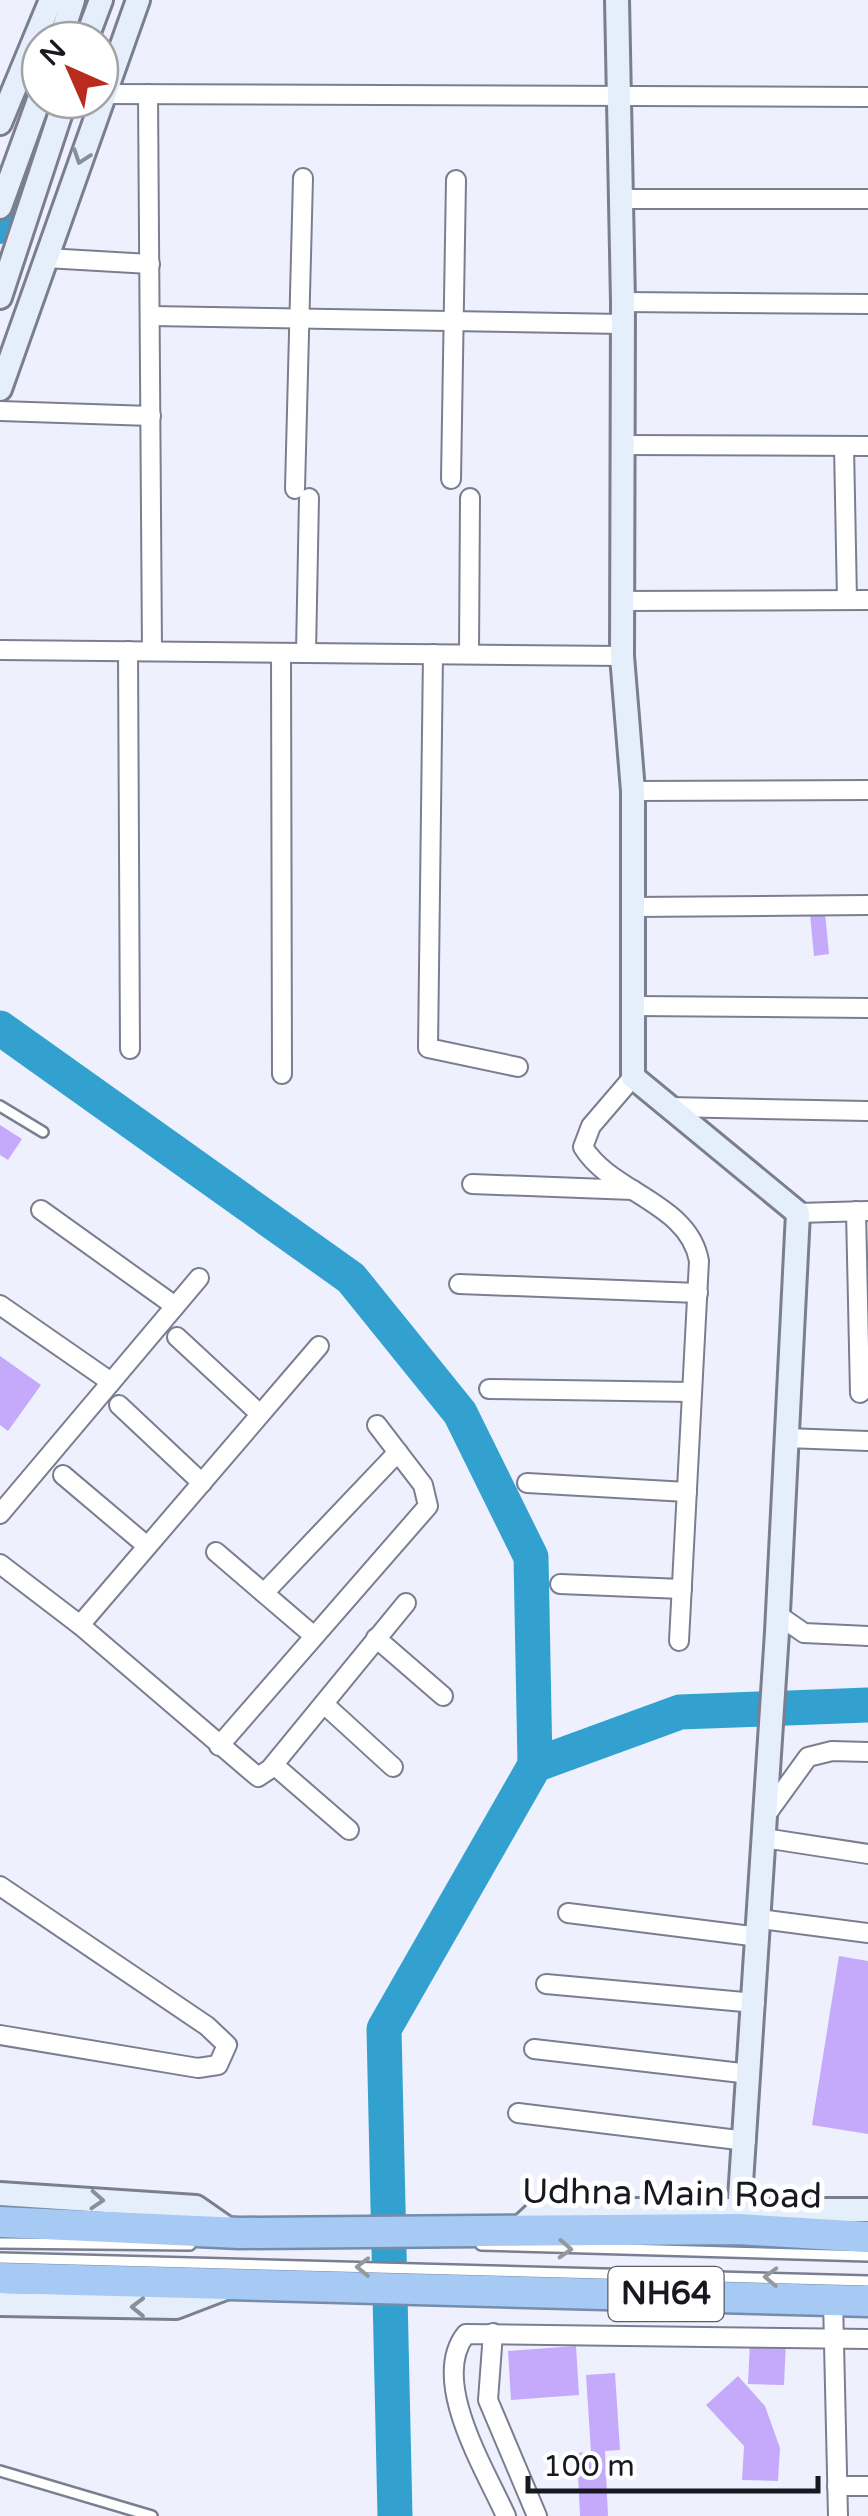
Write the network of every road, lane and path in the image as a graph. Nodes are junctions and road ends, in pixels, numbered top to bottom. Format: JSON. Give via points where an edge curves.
{"nodes":[{"id":1,"x":51,"y":0,"type":"edge"},
{"id":2,"x":138,"y":0,"type":"edge"},
{"id":3,"x":617,"y":0,"type":"edge"},
{"id":4,"x":120,"y":50,"type":"edge"},
{"id":5,"x":120,"y":94,"type":"edge"},
{"id":6,"x":148,"y":94,"type":"junction"},
{"id":7,"x":617,"y":97,"type":"junction"},
{"id":8,"x":868,"y":97,"type":"edge"},
{"id":9,"x":2,"y":114,"type":"edge"},
{"id":10,"x":31,"y":120,"type":"edge"},
{"id":11,"x":57,"y":120,"type":"edge"},
{"id":12,"x":95,"y":120,"type":"edge"},
{"id":13,"x":303,"y":178,"type":"dead end"},
{"id":14,"x":456,"y":180,"type":"dead end"},
{"id":15,"x":619,"y":199,"type":"junction"},
{"id":16,"x":868,"y":200,"type":"edge"},
{"id":17,"x":0,"y":207,"type":"edge"},
{"id":18,"x":46,"y":258,"type":"junction"},
{"id":19,"x":150,"y":264,"type":"junction"},
{"id":20,"x":0,"y":297,"type":"edge"},
{"id":21,"x":868,"y":304,"type":"edge"},
{"id":22,"x":622,"y":314,"type":"junction"},
{"id":23,"x":151,"y":316,"type":"junction"},
{"id":24,"x":299,"y":318,"type":"junction"},
{"id":25,"x":451,"y":322,"type":"junction"},
{"id":26,"x":0,"y":389,"type":"edge"},
{"id":27,"x":0,"y":411,"type":"edge"},
{"id":28,"x":151,"y":416,"type":"junction"},
{"id":29,"x":622,"y":445,"type":"junction"},
{"id":30,"x":844,"y":446,"type":"junction"},
{"id":31,"x":868,"y":446,"type":"edge"},
{"id":32,"x":451,"y":479,"type":"dead end"},
{"id":33,"x":470,"y":498,"type":"dead end"},
{"id":34,"x":847,"y":600,"type":"junction"},
{"id":35,"x":868,"y":600,"type":"edge"},
{"id":36,"x":622,"y":601,"type":"junction"},
{"id":37,"x":0,"y":650,"type":"edge"},
{"id":38,"x":128,"y":651,"type":"junction"},
{"id":39,"x":152,"y":651,"type":"junction"},
{"id":40,"x":280,"y":652,"type":"junction"},
{"id":41,"x":306,"y":653,"type":"junction"},
{"id":42,"x":433,"y":654,"type":"junction"},
{"id":43,"x":469,"y":654,"type":"junction"},
{"id":44,"x":622,"y":656,"type":"junction"},
{"id":45,"x":868,"y":790,"type":"edge"},
{"id":46,"x":632,"y":792,"type":"junction"},
{"id":47,"x":868,"y":905,"type":"edge"},
{"id":48,"x":633,"y":907,"type":"junction"},
{"id":49,"x":633,"y":1006,"type":"junction"},
{"id":50,"x":868,"y":1008,"type":"edge"},
{"id":51,"x":130,"y":1049,"type":"dead end"},
{"id":52,"x":518,"y":1068,"type":"dead end"},
{"id":53,"x":282,"y":1074,"type":"dead end"},
{"id":54,"x":633,"y":1077,"type":"junction"},
{"id":55,"x":0,"y":1106,"type":"edge"},
{"id":56,"x":669,"y":1107,"type":"junction"},
{"id":57,"x":868,"y":1111,"type":"edge"},
{"id":58,"x":43,"y":1132,"type":"dead end"},
{"id":59,"x":472,"y":1184,"type":"dead end"},
{"id":60,"x":633,"y":1190,"type":"junction"},
{"id":61,"x":41,"y":1210,"type":"dead end"},
{"id":62,"x":862,"y":1211,"type":"edge"},
{"id":63,"x":798,"y":1213,"type":"junction"},
{"id":64,"x":199,"y":1278,"type":"dead end"},
{"id":65,"x":459,"y":1284,"type":"dead end"},
{"id":66,"x":698,"y":1293,"type":"junction"},
{"id":67,"x":0,"y":1305,"type":"edge"},
{"id":68,"x":175,"y":1306,"type":"junction"},
{"id":69,"x":177,"y":1337,"type":"dead end"},
{"id":70,"x":319,"y":1346,"type":"dead end"},
{"id":71,"x":111,"y":1382,"type":"junction"},
{"id":72,"x":489,"y":1389,"type":"dead end"},
{"id":73,"x":692,"y":1392,"type":"junction"},
{"id":74,"x":860,"y":1393,"type":"dead end"},
{"id":75,"x":119,"y":1404,"type":"dead end"},
{"id":76,"x":260,"y":1414,"type":"junction"},
{"id":77,"x":378,"y":1425,"type":"dead end"},
{"id":78,"x":786,"y":1438,"type":"junction"},
{"id":79,"x":868,"y":1441,"type":"edge"},
{"id":80,"x":398,"y":1452,"type":"junction"},
{"id":81,"x":63,"y":1475,"type":"dead end"},
{"id":82,"x":202,"y":1482,"type":"junction"},
{"id":83,"x":527,"y":1483,"type":"dead end"},
{"id":84,"x":687,"y":1492,"type":"junction"},
{"id":85,"x":0,"y":1514,"type":"edge"},
{"id":86,"x":147,"y":1546,"type":"junction"},
{"id":87,"x":216,"y":1552,"type":"dead end"},
{"id":88,"x":0,"y":1564,"type":"edge"},
{"id":89,"x":560,"y":1584,"type":"dead end"},
{"id":90,"x":682,"y":1588,"type":"junction"},
{"id":91,"x":264,"y":1593,"type":"junction"},
{"id":92,"x":406,"y":1603,"type":"dead end"},
{"id":93,"x":80,"y":1624,"type":"junction"},
{"id":94,"x":778,"y":1624,"type":"junction"},
{"id":95,"x":314,"y":1636,"type":"junction"},
{"id":96,"x":868,"y":1636,"type":"edge"},
{"id":97,"x":376,"y":1638,"type":"junction"},
{"id":98,"x":679,"y":1641,"type":"dead end"},
{"id":99,"x":443,"y":1696,"type":"dead end"},
{"id":100,"x":324,"y":1704,"type":"junction"},
{"id":101,"x":220,"y":1746,"type":"junction"},
{"id":102,"x":868,"y":1752,"type":"edge"},
{"id":103,"x":274,"y":1764,"type":"junction"},
{"id":104,"x":394,"y":1766,"type":"dead end"},
{"id":105,"x":765,"y":1827,"type":"junction"},
{"id":106,"x":349,"y":1830,"type":"dead end"},
{"id":107,"x":868,"y":1854,"type":"edge"},
{"id":108,"x":0,"y":1886,"type":"edge"},
{"id":109,"x":568,"y":1913,"type":"dead end"},
{"id":110,"x":759,"y":1928,"type":"junction"},
{"id":111,"x":868,"y":1933,"type":"edge"},
{"id":112,"x":546,"y":1984,"type":"dead end"},
{"id":113,"x":754,"y":2003,"type":"junction"},
{"id":114,"x":0,"y":2036,"type":"edge"},
{"id":115,"x":534,"y":2049,"type":"dead end"},
{"id":116,"x":750,"y":2074,"type":"junction"},
{"id":117,"x":518,"y":2113,"type":"dead end"},
{"id":118,"x":746,"y":2141,"type":"junction"},
{"id":119,"x":0,"y":2194,"type":"edge"},
{"id":120,"x":868,"y":2210,"type":"edge"},
{"id":121,"x":740,"y":2219,"type":"junction"},
{"id":122,"x":0,"y":2222,"type":"edge"},
{"id":123,"x":471,"y":2236,"type":"junction"},
{"id":124,"x":237,"y":2237,"type":"junction"},
{"id":125,"x":868,"y":2238,"type":"edge"},
{"id":126,"x":0,"y":2243,"type":"edge"},
{"id":127,"x":198,"y":2246,"type":"dead end"},
{"id":128,"x":276,"y":2246,"type":"dead end"},
{"id":129,"x":868,"y":2256,"type":"edge"},
{"id":130,"x":0,"y":2258,"type":"edge"},
{"id":131,"x":462,"y":2277,"type":"junction"},
{"id":132,"x":0,"y":2278,"type":"edge"},
{"id":133,"x":236,"y":2280,"type":"junction"},
{"id":134,"x":868,"y":2281,"type":"edge"},
{"id":135,"x":833,"y":2300,"type":"junction"},
{"id":136,"x":868,"y":2301,"type":"edge"},
{"id":137,"x":0,"y":2304,"type":"edge"},
{"id":138,"x":493,"y":2333,"type":"junction"},
{"id":139,"x":832,"y":2338,"type":"junction"},
{"id":140,"x":868,"y":2340,"type":"edge"},
{"id":141,"x":0,"y":2471,"type":"edge"},
{"id":142,"x":838,"y":2486,"type":"junction"},
{"id":143,"x":868,"y":2486,"type":"edge"},
{"id":144,"x":152,"y":2516,"type":"edge"},
{"id":145,"x":506,"y":2516,"type":"edge"},
{"id":146,"x":537,"y":2516,"type":"edge"},
{"id":147,"x":838,"y":2516,"type":"edge"}],
"edges":[{"from":1,"to":9,"type":"street"},
{"from":2,"to":4,"type":"street"},
{"from":3,"to":7,"type":"street"},
{"from":5,"to":6,"type":"street"},
{"from":6,"to":7,"type":"street"},
{"from":6,"to":19,"type":"street"},
{"from":7,"to":8,"type":"street"},
{"from":7,"to":15,"type":"street"},
{"from":10,"to":17,"type":"street"},
{"from":11,"to":20,"type":"street"},
{"from":12,"to":18,"type":"street","one_way":true},
{"from":13,"to":24,"type":"street"},
{"from":14,"to":25,"type":"street"},
{"from":15,"to":16,"type":"street"},
{"from":15,"to":22,"type":"street"},
{"from":18,"to":19,"type":"street"},
{"from":18,"to":26,"type":"street"},
{"from":19,"to":23,"type":"street"},
{"from":21,"to":22,"type":"street"},
{"from":22,"to":25,"type":"street"},
{"from":22,"to":29,"type":"street"},
{"from":23,"to":24,"type":"street"},
{"from":23,"to":28,"type":"street"},
{"from":24,"to":25,"type":"street"},
{"from":24,"to":41,"type":"street"},
{"from":25,"to":32,"type":"street"},
{"from":27,"to":28,"type":"street"},
{"from":28,"to":39,"type":"street"},
{"from":29,"to":30,"type":"street"},
{"from":29,"to":36,"type":"street"},
{"from":30,"to":31,"type":"street"},
{"from":30,"to":34,"type":"street"},
{"from":33,"to":43,"type":"street"},
{"from":34,"to":35,"type":"street"},
{"from":34,"to":36,"type":"street"},
{"from":36,"to":44,"type":"street"},
{"from":37,"to":38,"type":"street"},
{"from":38,"to":39,"type":"street"},
{"from":38,"to":51,"type":"street"},
{"from":39,"to":40,"type":"street"},
{"from":40,"to":41,"type":"street"},
{"from":40,"to":53,"type":"street"},
{"from":41,"to":42,"type":"street"},
{"from":42,"to":43,"type":"street"},
{"from":42,"to":52,"type":"street","via":[[428,1048]]},
{"from":43,"to":44,"type":"street"},
{"from":44,"to":46,"type":"street"},
{"from":45,"to":46,"type":"street"},
{"from":46,"to":48,"type":"street"},
{"from":47,"to":48,"type":"street"},
{"from":48,"to":49,"type":"street"},
{"from":49,"to":50,"type":"street"},
{"from":49,"to":54,"type":"street"},
{"from":54,"to":56,"type":"street"},
{"from":54,"to":60,"type":"street","via":[[583,1140],[590,1157]]},
{"from":55,"to":58,"type":"lane"},
{"from":56,"to":57,"type":"street"},
{"from":56,"to":63,"type":"street"},
{"from":59,"to":60,"type":"street"},
{"from":60,"to":66,"type":"street","via":[[692,1236],[700,1261]]},
{"from":61,"to":68,"type":"street"},
{"from":62,"to":63,"type":"street"},
{"from":62,"to":74,"type":"street"},
{"from":63,"to":78,"type":"street"},
{"from":64,"to":68,"type":"street"},
{"from":65,"to":66,"type":"street"},
{"from":66,"to":73,"type":"street"},
{"from":67,"to":71,"type":"street"},
{"from":68,"to":71,"type":"street"},
{"from":69,"to":76,"type":"street"},
{"from":70,"to":76,"type":"street"},
{"from":71,"to":85,"type":"street"},
{"from":72,"to":73,"type":"street"},
{"from":73,"to":84,"type":"street"},
{"from":75,"to":82,"type":"street"},
{"from":76,"to":82,"type":"street"},
{"from":77,"to":80,"type":"street"},
{"from":78,"to":79,"type":"street"},
{"from":78,"to":94,"type":"street"},
{"from":80,"to":91,"type":"street"},
{"from":80,"to":95,"type":"street","via":[[424,1485],[428,1506]]},
{"from":81,"to":86,"type":"street"},
{"from":82,"to":86,"type":"street"},
{"from":83,"to":84,"type":"street"},
{"from":84,"to":90,"type":"street"},
{"from":86,"to":93,"type":"street"},
{"from":87,"to":91,"type":"street"},
{"from":88,"to":93,"type":"street"},
{"from":89,"to":90,"type":"street"},
{"from":90,"to":98,"type":"street"},
{"from":91,"to":95,"type":"street"},
{"from":92,"to":97,"type":"street"},
{"from":93,"to":101,"type":"street"},
{"from":94,"to":96,"type":"street"},
{"from":94,"to":105,"type":"street"},
{"from":95,"to":101,"type":"street"},
{"from":97,"to":99,"type":"street"},
{"from":97,"to":100,"type":"street"},
{"from":100,"to":103,"type":"street"},
{"from":100,"to":104,"type":"street"},
{"from":101,"to":103,"type":"street","via":[[251,1775]]},
{"from":102,"to":105,"type":"street","via":[[808,1756]]},
{"from":103,"to":106,"type":"street"},
{"from":105,"to":107,"type":"street"},
{"from":105,"to":110,"type":"street"},
{"from":108,"to":114,"type":"street","via":[[227,2045],[218,2066],[198,2068]]},
{"from":109,"to":110,"type":"street"},
{"from":110,"to":111,"type":"street"},
{"from":110,"to":113,"type":"street"},
{"from":112,"to":113,"type":"street"},
{"from":113,"to":116,"type":"street"},
{"from":115,"to":116,"type":"street"},
{"from":116,"to":118,"type":"street"},
{"from":117,"to":118,"type":"street"},
{"from":118,"to":121,"type":"street"},
{"from":119,"to":124,"type":"street","one_way":true,"via":[[196,2207]]},
{"from":120,"to":121,"type":"street"},
{"from":121,"to":123,"type":"highway","name":"Udhna Main Road","number":"NH64"},
{"from":121,"to":125,"type":"highway","name":"Udhna Main Road","number":"NH64"},
{"from":122,"to":124,"type":"highway","number":"NH64"},
{"from":123,"to":124,"type":"highway","number":"NH64"},
{"from":123,"to":129,"type":"lane","one_way":true},
{"from":124,"to":128,"type":"lane"},
{"from":126,"to":127,"type":"lane"},
{"from":130,"to":133,"type":"lane"},
{"from":131,"to":133,"type":"highway","number":"NH64","one_way":true},
{"from":134,"to":131,"type":"lane","one_way":true},
{"from":131,"to":135,"type":"highway","number":"NH64"},
{"from":132,"to":133,"type":"highway","number":"NH64"},
{"from":133,"to":137,"type":"street","one_way":true,"via":[[176,2308]]},
{"from":135,"to":136,"type":"highway","number":"NH64"},
{"from":135,"to":139,"type":"street"},
{"from":138,"to":139,"type":"street"},
{"from":138,"to":145,"type":"street","via":[[466,2334],[455,2348],[452,2377],[465,2426]]},
{"from":138,"to":146,"type":"street","via":[[488,2400]]},
{"from":139,"to":140,"type":"street"},
{"from":139,"to":142,"type":"street"},
{"from":141,"to":144,"type":"lane"},
{"from":142,"to":143,"type":"street"},
{"from":142,"to":147,"type":"street"}]}
